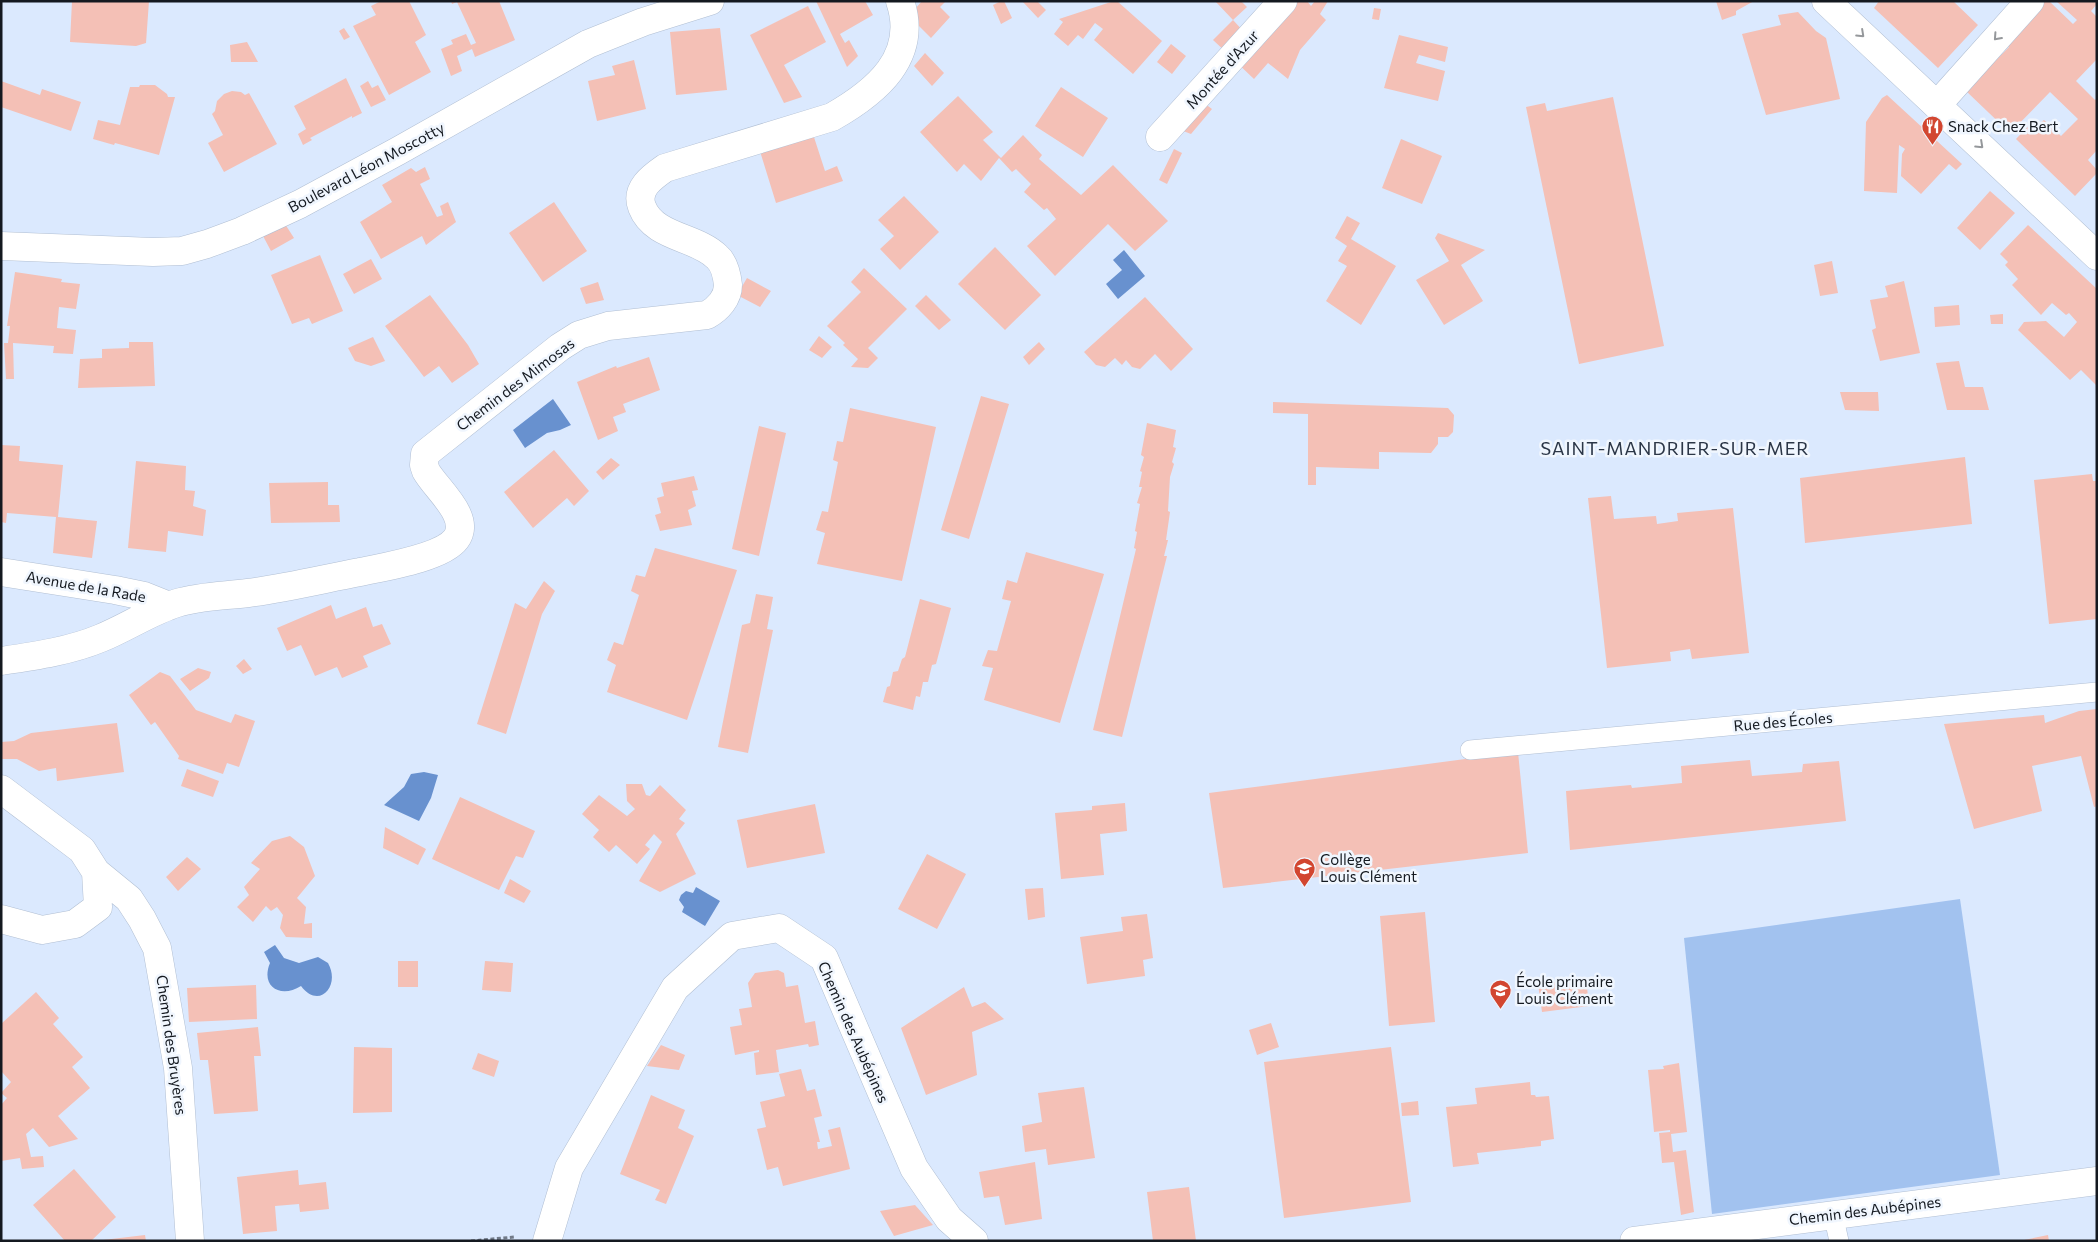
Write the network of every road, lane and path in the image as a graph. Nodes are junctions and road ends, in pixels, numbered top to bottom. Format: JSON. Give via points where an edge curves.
{"nodes":[{"id":1,"x":710,"y":1,"type":"edge"},
{"id":2,"x":900,"y":1,"type":"edge"},
{"id":3,"x":1283,"y":1,"type":"edge"},
{"id":4,"x":1826,"y":1,"type":"edge"},
{"id":5,"x":2030,"y":1,"type":"edge"},
{"id":6,"x":1937,"y":105,"type":"junction"},
{"id":7,"x":1160,"y":137,"type":"dead end"},
{"id":8,"x":1,"y":246,"type":"edge"},
{"id":9,"x":2097,"y":256,"type":"edge"},
{"id":10,"x":1,"y":572,"type":"edge"},
{"id":11,"x":169,"y":606,"type":"junction"},
{"id":12,"x":1,"y":661,"type":"edge"},
{"id":13,"x":2097,"y":692,"type":"edge"},
{"id":14,"x":1470,"y":750,"type":"dead end"},
{"id":15,"x":1,"y":790,"type":"edge"},
{"id":16,"x":96,"y":872,"type":"junction"},
{"id":17,"x":1,"y":919,"type":"edge"},
{"id":18,"x":2097,"y":1182,"type":"edge"},
{"id":19,"x":1833,"y":1214,"type":"junction"},
{"id":20,"x":547,"y":1238,"type":"edge"},
{"id":21,"x":1640,"y":1240,"type":"edge"},
{"id":22,"x":190,"y":1241,"type":"edge"},
{"id":23,"x":472,"y":1241,"type":"edge"},
{"id":24,"x":974,"y":1241,"type":"edge"},
{"id":25,"x":1839,"y":1241,"type":"edge"}],
"edges":[{"from":1,"to":8,"type":"street","name":"Boulevard Léon Moscotty","via":[[588,44],[300,204],[207,244],[182,251],[153,252]]},
{"from":2,"to":11,"type":"street","name":"Chemin des Mimosas","via":[[905,16],[902,50],[875,88],[857,103],[832,117],[665,168],[644,186],[641,204],[651,222],[717,256],[722,262],[728,281],[725,297],[715,311],[707,315],[608,326],[579,335],[425,454],[426,471],[453,506],[460,524],[459,533],[449,546],[425,557],[385,567]]},
{"from":3,"to":7,"type":"street","name":"Montée d'Azur"},
{"from":4,"to":6,"type":"street","one_way":true},
{"from":5,"to":6,"type":"street","one_way":true},
{"from":6,"to":9,"type":"street","one_way":true},
{"from":10,"to":11,"type":"street","name":"Avenue de la Rade","via":[[115,590]]},
{"from":11,"to":12,"type":"street","name":"Chemin des Mimosas","via":[[72,648]]},
{"from":13,"to":14,"type":"lane","name":"Rue des Écoles"},
{"from":15,"to":16,"type":"street","via":[[82,850]]},
{"from":16,"to":17,"type":"street","via":[[98,907],[75,924],[42,930]]},
{"from":16,"to":22,"type":"street","name":"Chemin des Bruyères","via":[[129,900],[157,948],[178,1068]]},
{"from":18,"to":19,"type":"street","name":"Chemin des Aubépines"},
{"from":19,"to":21,"type":"street","name":"Chemin des Aubépines"},
{"from":19,"to":25,"type":"lane"},
{"from":20,"to":23,"type":"path"},
{"from":20,"to":24,"type":"street","name":"Chemin des Aubépines","via":[[569,1168],[675,988],[732,936],[779,928],[824,958],[914,1168],[949,1219]]}]}
